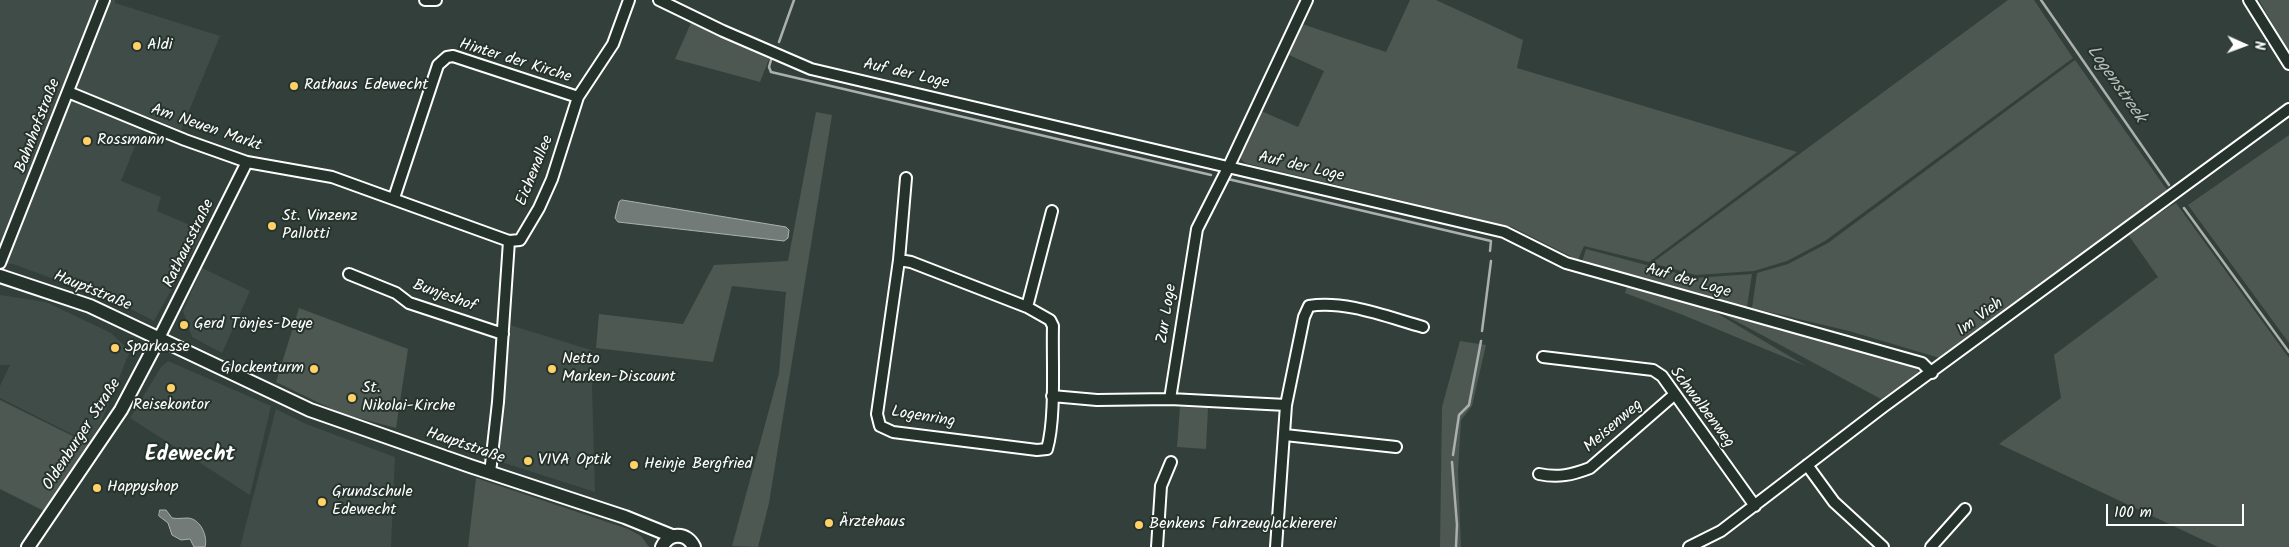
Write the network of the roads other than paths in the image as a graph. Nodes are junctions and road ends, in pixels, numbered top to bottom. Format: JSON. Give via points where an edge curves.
{"nodes":[{"id":1,"x":104,"y":0,"type":"edge"},
{"id":2,"x":425,"y":0,"type":"edge"},
{"id":3,"x":436,"y":0,"type":"edge"},
{"id":4,"x":629,"y":0,"type":"edge"},
{"id":5,"x":659,"y":0,"type":"edge"},
{"id":6,"x":1306,"y":0,"type":"edge"},
{"id":7,"x":2250,"y":0,"type":"edge"},
{"id":8,"x":2289,"y":64,"type":"edge"},
{"id":9,"x":68,"y":92,"type":"junction"},
{"id":10,"x":578,"y":97,"type":"junction"},
{"id":11,"x":2289,"y":109,"type":"edge"},
{"id":12,"x":246,"y":162,"type":"junction"},
{"id":13,"x":1229,"y":166,"type":"junction"},
{"id":14,"x":906,"y":178,"type":"dead end"},
{"id":15,"x":394,"y":198,"type":"junction"},
{"id":16,"x":1052,"y":211,"type":"dead end"},
{"id":17,"x":509,"y":240,"type":"junction"},
{"id":18,"x":899,"y":260,"type":"junction"},
{"id":19,"x":0,"y":264,"type":"edge"},
{"id":20,"x":349,"y":274,"type":"dead end"},
{"id":21,"x":0,"y":276,"type":"edge"},
{"id":22,"x":0,"y":284,"type":"edge"},
{"id":23,"x":34,"y":287,"type":"junction"},
{"id":24,"x":1027,"y":307,"type":"junction"},
{"id":25,"x":1423,"y":327,"type":"dead end"},
{"id":26,"x":503,"y":334,"type":"junction"},
{"id":27,"x":160,"y":338,"type":"junction"},
{"id":28,"x":1543,"y":357,"type":"dead end"},
{"id":29,"x":1932,"y":373,"type":"junction"},
{"id":30,"x":1675,"y":394,"type":"junction"},
{"id":31,"x":1052,"y":396,"type":"junction"},
{"id":32,"x":1170,"y":399,"type":"junction"},
{"id":33,"x":1286,"y":405,"type":"junction"},
{"id":34,"x":1285,"y":435,"type":"junction"},
{"id":35,"x":1396,"y":447,"type":"dead end"},
{"id":36,"x":1171,"y":462,"type":"dead end"},
{"id":37,"x":1807,"y":465,"type":"junction"},
{"id":38,"x":490,"y":473,"type":"junction"},
{"id":39,"x":1539,"y":474,"type":"dead end"},
{"id":40,"x":1755,"y":506,"type":"junction"},
{"id":41,"x":1965,"y":509,"type":"dead end"},
{"id":42,"x":640,"y":524,"type":"junction"},
{"id":43,"x":672,"y":536,"type":"junction"},
{"id":44,"x":662,"y":546,"type":"edge"},
{"id":45,"x":28,"y":547,"type":"edge"},
{"id":46,"x":694,"y":547,"type":"edge"},
{"id":47,"x":1157,"y":547,"type":"edge"},
{"id":48,"x":1276,"y":547,"type":"edge"},
{"id":49,"x":1689,"y":547,"type":"edge"},
{"id":50,"x":1883,"y":547,"type":"edge"},
{"id":51,"x":1931,"y":547,"type":"edge"}],
"edges":[{"from":1,"to":9,"type":"street","name":"Bahnhofstraße"},
{"from":2,"to":3,"type":"street"},
{"from":4,"to":10,"type":"street","name":"Eichenallee","via":[[613,44]]},
{"from":5,"to":13,"type":"street","name":"Auf der Loge","via":[[811,69]]},
{"from":6,"to":13,"type":"street","name":"Zur Loge"},
{"from":7,"to":8,"type":"street"},
{"from":9,"to":12,"type":"street","name":"Am Neuen Markt"},
{"from":9,"to":19,"type":"street","name":"Bahnhofstraße"},
{"from":10,"to":15,"type":"street","name":"Hinter der Kirche","via":[[447,57],[438,65]]},
{"from":10,"to":17,"type":"street","name":"Eichenallee","via":[[552,179],[539,208],[520,240]]},
{"from":11,"to":29,"type":"street","name":"Im Vieh"},
{"from":12,"to":15,"type":"street","name":"Am Neuen Markt","via":[[332,178]]},
{"from":12,"to":27,"type":"street","name":"Rathausstraße"},
{"from":13,"to":29,"type":"street","name":"Auf der Loge","via":[[1504,232],[1566,263],[1922,362]]},
{"from":13,"to":32,"type":"street","name":"Zur Loge","via":[[1197,229]]},
{"from":14,"to":18,"type":"street","name":"Logenring"},
{"from":15,"to":17,"type":"street"},
{"from":16,"to":24,"type":"street"},
{"from":17,"to":26,"type":"street"},
{"from":18,"to":24,"type":"street","name":"Logenring"},
{"from":18,"to":31,"type":"street","name":"Logenring","via":[[878,414],[880,426],[893,432],[1047,449]]},
{"from":20,"to":26,"type":"street","name":"Bunjeshof","via":[[396,293],[409,303]]},
{"from":21,"to":23,"type":"main road","name":"Hauptstraße"},
{"from":22,"to":23,"type":"main road","name":"Hauptstraße"},
{"from":23,"to":27,"type":"main road","name":"Hauptstraße","via":[[90,306]]},
{"from":24,"to":31,"type":"street","name":"Logenring","via":[[1050,320],[1053,326]]},
{"from":25,"to":33,"type":"street","via":[[1324,304],[1308,306]]},
{"from":26,"to":38,"type":"street"},
{"from":27,"to":38,"type":"main road","name":"Hauptstraße","via":[[310,410]]},
{"from":27,"to":45,"type":"main road","name":"Oldenburger Straße","via":[[122,410]]},
{"from":28,"to":30,"type":"street","name":"Schwalbenweg","via":[[1653,370],[1662,376]]},
{"from":29,"to":37,"type":"street","name":"Im Vieh"},
{"from":30,"to":39,"type":"street","name":"Meisenweg","via":[[1590,468],[1554,477]]},
{"from":30,"to":40,"type":"street","name":"Schwalbenweg"},
{"from":31,"to":32,"type":"street","via":[[1097,400]]},
{"from":32,"to":33,"type":"street"},
{"from":33,"to":34,"type":"street"},
{"from":34,"to":35,"type":"street"},
{"from":34,"to":48,"type":"street"},
{"from":36,"to":47,"type":"street","via":[[1161,486]]},
{"from":37,"to":40,"type":"street","name":"Im Vieh"},
{"from":37,"to":50,"type":"street","via":[[1834,502]]},
{"from":38,"to":42,"type":"main road","name":"Hauptstraße"},
{"from":40,"to":49,"type":"street","name":"Im Vieh"},
{"from":41,"to":51,"type":"street"},
{"from":42,"to":43,"type":"main road","name":"Hauptstraße"},
{"from":42,"to":44,"type":"main road","name":"Hauptstraße"},
{"from":43,"to":44,"type":"main road"},
{"from":43,"to":46,"type":"main road","name":"Hauptstraße","via":[[686,537]]}]}
